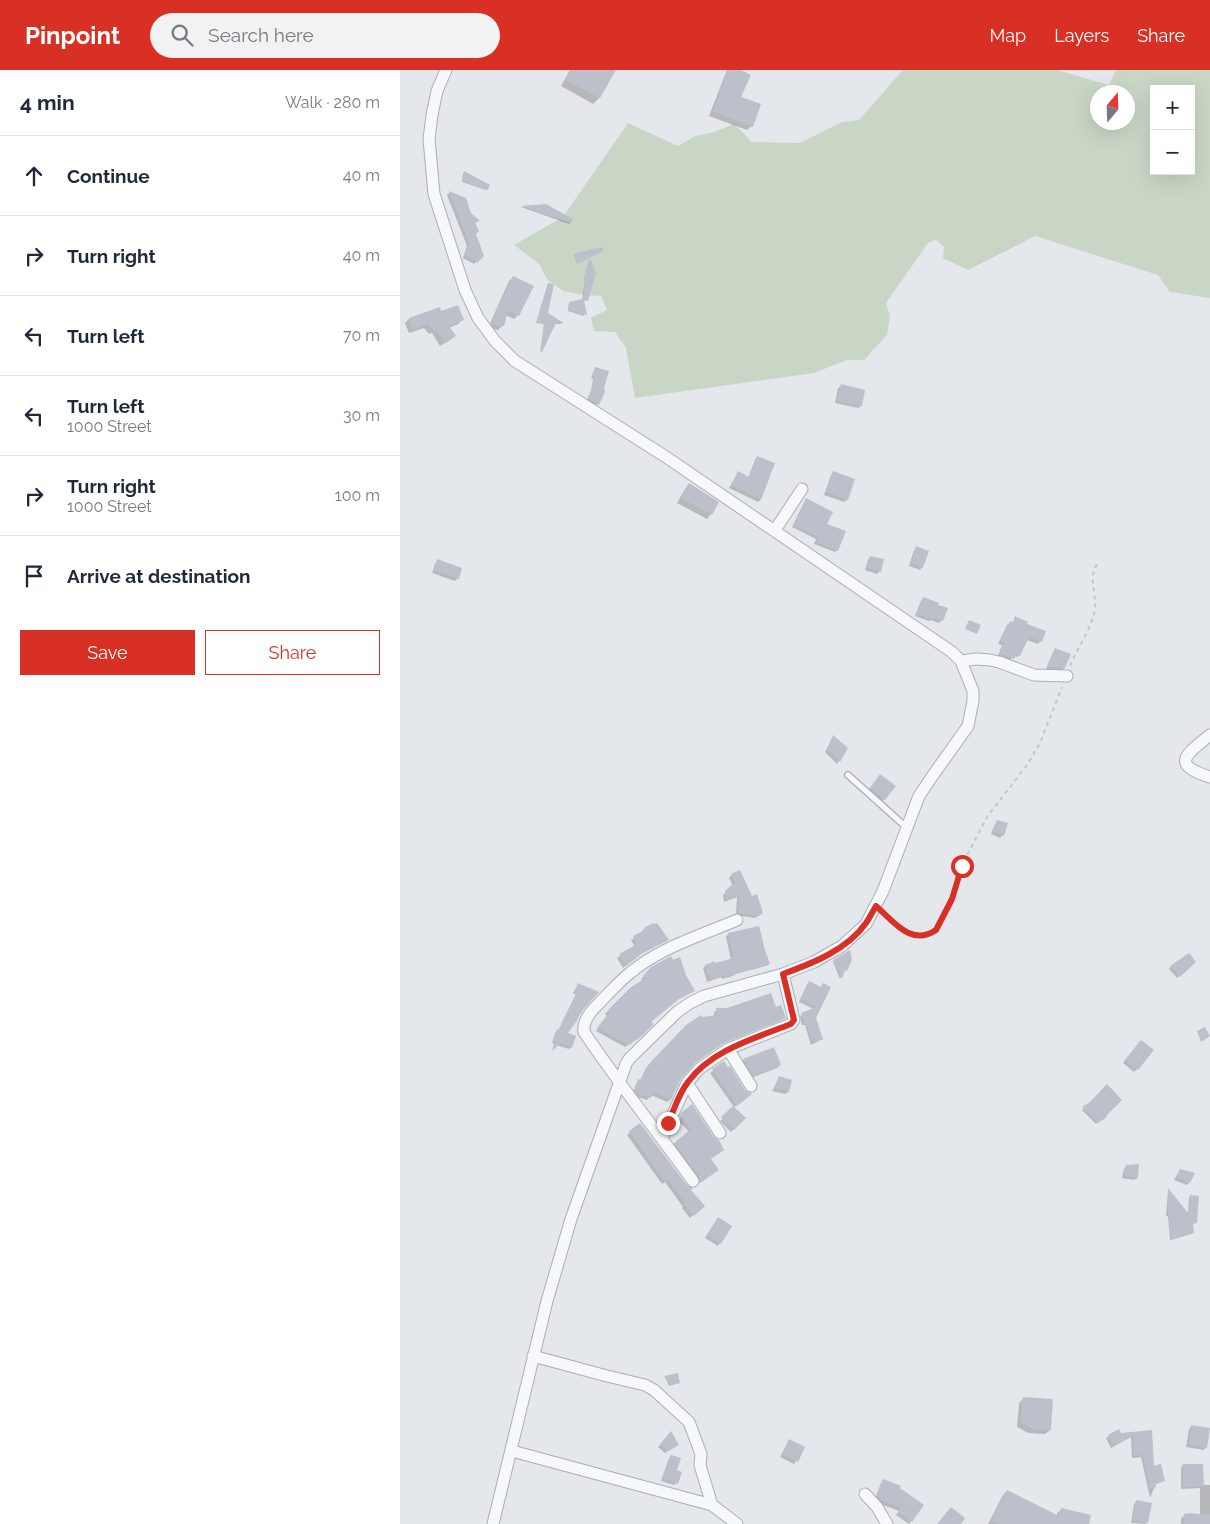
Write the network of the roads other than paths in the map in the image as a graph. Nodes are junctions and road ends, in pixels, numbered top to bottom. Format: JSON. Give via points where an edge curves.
{"nodes":[{"id":1,"x":446,"y":70,"type":"edge"},
{"id":2,"x":802,"y":489,"type":"dead end"},
{"id":3,"x":775,"y":530,"type":"junction"},
{"id":4,"x":961,"y":661,"type":"junction"},
{"id":5,"x":1067,"y":676,"type":"road end"},
{"id":6,"x":1210,"y":735,"type":"edge"},
{"id":7,"x":848,"y":775,"type":"dead end"},
{"id":8,"x":1210,"y":778,"type":"edge"},
{"id":9,"x":906,"y":826,"type":"junction"},
{"id":10,"x":737,"y":920,"type":"dead end"},
{"id":11,"x":783,"y":974,"type":"junction"},
{"id":12,"x":728,"y":1049,"type":"junction"},
{"id":13,"x":687,"y":1082,"type":"junction"},
{"id":14,"x":620,"y":1084,"type":"junction"},
{"id":15,"x":751,"y":1086,"type":"dead end"},
{"id":16,"x":720,"y":1132,"type":"dead end"},
{"id":17,"x":662,"y":1138,"type":"junction"},
{"id":18,"x":693,"y":1181,"type":"dead end"},
{"id":19,"x":533,"y":1356,"type":"junction"},
{"id":20,"x":512,"y":1451,"type":"junction"},
{"id":21,"x":865,"y":1494,"type":"dead end"},
{"id":22,"x":712,"y":1505,"type":"junction"},
{"id":23,"x":494,"y":1524,"type":"edge"},
{"id":24,"x":738,"y":1524,"type":"edge"},
{"id":25,"x":887,"y":1524,"type":"edge"}],
"edges":[{"from":1,"to":3,"type":"street","via":[[437,91],[429,139],[434,194],[465,290],[478,318],[515,362]]},
{"from":2,"to":3,"type":"street"},
{"from":3,"to":4,"type":"street"},
{"from":4,"to":5,"type":"street","via":[[990,660],[1034,675]]},
{"from":4,"to":9,"type":"street","via":[[973,691],[968,726],[919,796]]},
{"from":6,"to":8,"type":"street","via":[[1189,753],[1185,761],[1196,773]]},
{"from":7,"to":9,"type":"lane"},
{"from":9,"to":11,"type":"street","via":[[866,924],[842,946]]},
{"from":10,"to":14,"type":"street","via":[[649,960],[631,972],[587,1017],[584,1032]]},
{"from":11,"to":12,"type":"street","via":[[793,1022]]},
{"from":11,"to":14,"type":"street","via":[[704,996],[683,1007],[630,1059]]},
{"from":12,"to":13,"type":"street"},
{"from":12,"to":15,"type":"street"},
{"from":13,"to":16,"type":"street"},
{"from":13,"to":17,"type":"street"},
{"from":14,"to":17,"type":"street"},
{"from":14,"to":19,"type":"street","via":[[571,1220]]},
{"from":17,"to":18,"type":"street"},
{"from":19,"to":20,"type":"street"},
{"from":19,"to":22,"type":"street","via":[[654,1390],[689,1422],[702,1454],[700,1465]]},
{"from":20,"to":22,"type":"street"},
{"from":20,"to":23,"type":"street"},
{"from":21,"to":25,"type":"street"},
{"from":22,"to":24,"type":"street"}]}
